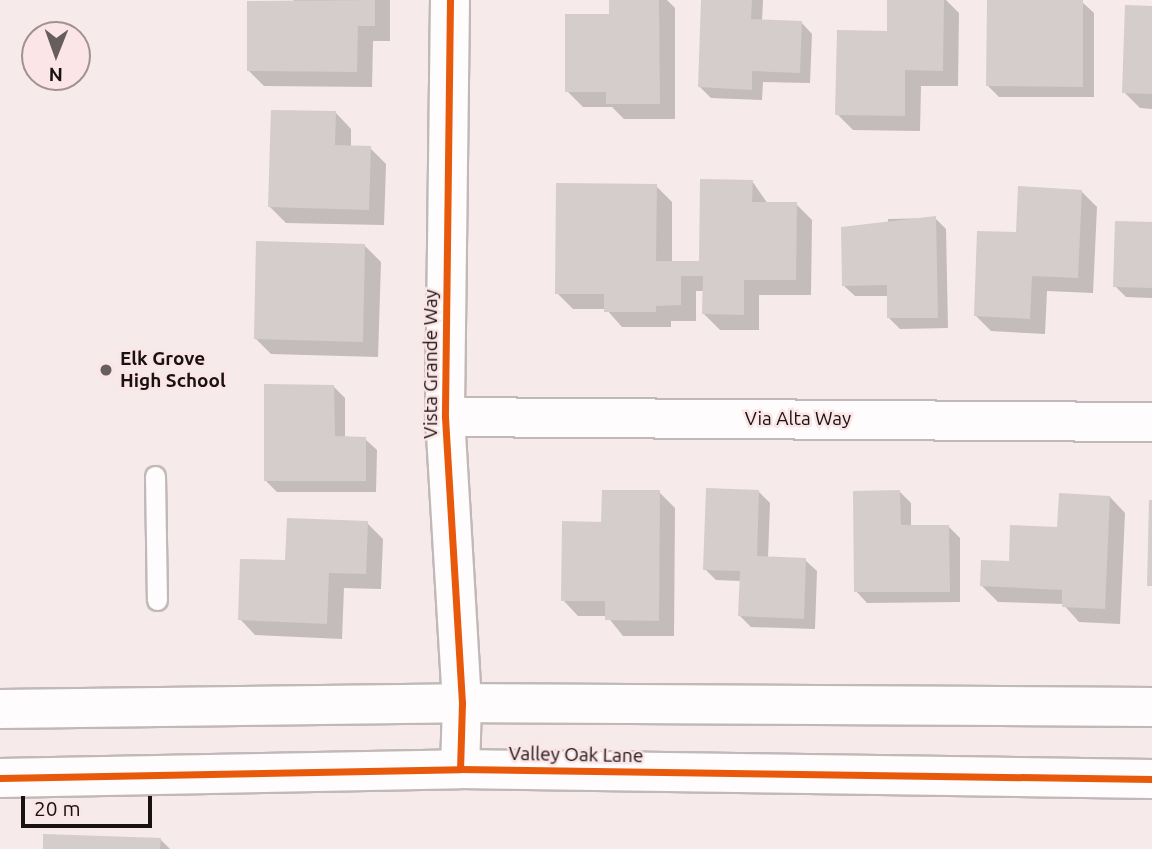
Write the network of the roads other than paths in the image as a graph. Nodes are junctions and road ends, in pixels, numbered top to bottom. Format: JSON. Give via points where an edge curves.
{"nodes":[{"id":1,"x":450,"y":0,"type":"edge"},
{"id":2,"x":445,"y":417,"type":"junction"},
{"id":3,"x":1152,"y":422,"type":"edge"},
{"id":4,"x":155,"y":476,"type":"dead end"},
{"id":5,"x":157,"y":600,"type":"dead end"},
{"id":6,"x":463,"y":703,"type":"junction"},
{"id":7,"x":1152,"y":707,"type":"edge"},
{"id":8,"x":0,"y":709,"type":"edge"},
{"id":9,"x":460,"y":769,"type":"junction"},
{"id":10,"x":0,"y":778,"type":"edge"},
{"id":11,"x":1152,"y":779,"type":"edge"}],
"edges":[{"from":1,"to":2,"type":"street","name":"Vista Grande Way"},
{"from":2,"to":3,"type":"street","name":"Via Alta Way"},
{"from":2,"to":6,"type":"street","name":"Vista Grande Way"},
{"from":4,"to":5,"type":"lane"},
{"from":6,"to":7,"type":"street"},
{"from":6,"to":8,"type":"street"},
{"from":6,"to":9,"type":"street","name":"Vista Grande Way"},
{"from":9,"to":10,"type":"street","name":"Valley Oak Lane"},
{"from":9,"to":11,"type":"street","name":"Valley Oak Lane"}]}
